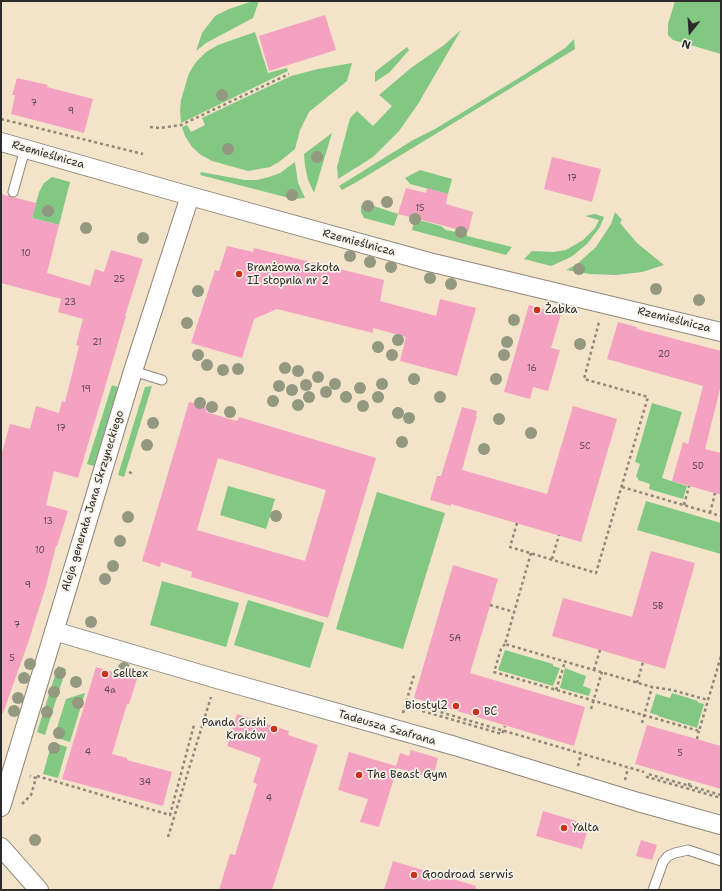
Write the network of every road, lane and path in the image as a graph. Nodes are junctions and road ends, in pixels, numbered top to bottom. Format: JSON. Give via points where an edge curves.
{"nodes":[{"id":1,"x":289,"y":74,"type":"dead end"},
{"id":2,"x":1,"y":119,"type":"edge"},
{"id":3,"x":150,"y":127,"type":"dead end"},
{"id":4,"x":1,"y":142,"type":"edge"},
{"id":5,"x":25,"y":149,"type":"junction"},
{"id":6,"x":143,"y":154,"type":"dead end"},
{"id":7,"x":13,"y":192,"type":"dead end"},
{"id":8,"x":190,"y":196,"type":"junction"},
{"id":9,"x":600,"y":318,"type":"dead end"},
{"id":10,"x":721,"y":332,"type":"edge"},
{"id":11,"x":133,"y":371,"type":"junction"},
{"id":12,"x":162,"y":380,"type":"dead end"},
{"id":13,"x":129,"y":472,"type":"dead end"},
{"id":14,"x":133,"y":474,"type":"dead end"},
{"id":15,"x":689,"y":486,"type":"dead end"},
{"id":16,"x":622,"y":487,"type":"junction"},
{"id":17,"x":715,"y":493,"type":"dead end"},
{"id":18,"x":684,"y":505,"type":"junction"},
{"id":19,"x":710,"y":513,"type":"junction"},
{"id":20,"x":721,"y":516,"type":"edge"},
{"id":21,"x":517,"y":523,"type":"dead end"},
{"id":22,"x":558,"y":535,"type":"dead end"},
{"id":23,"x":531,"y":553,"type":"junction"},
{"id":24,"x":552,"y":559,"type":"junction"},
{"id":25,"x":490,"y":605,"type":"dead end"},
{"id":26,"x":514,"y":612,"type":"junction"},
{"id":27,"x":54,"y":631,"type":"junction"},
{"id":28,"x":505,"y":644,"type":"junction"},
{"id":29,"x":600,"y":650,"type":"dead end"},
{"id":30,"x":721,"y":656,"type":"edge"},
{"id":31,"x":565,"y":662,"type":"junction"},
{"id":32,"x":643,"y":662,"type":"dead end"},
{"id":33,"x":594,"y":670,"type":"junction"},
{"id":34,"x":602,"y":672,"type":"junction"},
{"id":35,"x":414,"y":675,"type":"dead end"},
{"id":36,"x":217,"y":679,"type":"junction"},
{"id":37,"x":637,"y":683,"type":"junction"},
{"id":38,"x":652,"y":687,"type":"junction"},
{"id":39,"x":556,"y":690,"type":"junction"},
{"id":40,"x":708,"y":700,"type":"junction"},
{"id":41,"x":593,"y":701,"type":"junction"},
{"id":42,"x":406,"y":702,"type":"junction"},
{"id":43,"x":429,"y":703,"type":"dead end"},
{"id":44,"x":427,"y":708,"type":"junction"},
{"id":45,"x":591,"y":709,"type":"dead end"},
{"id":46,"x":454,"y":711,"type":"dead end"},
{"id":47,"x":453,"y":716,"type":"junction"},
{"id":48,"x":644,"y":716,"type":"junction"},
{"id":49,"x":475,"y":717,"type":"dead end"},
{"id":50,"x":473,"y":722,"type":"junction"},
{"id":51,"x":642,"y":723,"type":"dead end"},
{"id":52,"x":194,"y":725,"type":"dead end"},
{"id":53,"x":505,"y":726,"type":"dead end"},
{"id":54,"x":503,"y":730,"type":"junction"},
{"id":55,"x":699,"y":731,"type":"junction"},
{"id":56,"x":548,"y":739,"type":"dead end"},
{"id":57,"x":697,"y":739,"type":"dead end"},
{"id":58,"x":546,"y":743,"type":"junction"},
{"id":59,"x":581,"y":754,"type":"junction"},
{"id":60,"x":577,"y":768,"type":"dead end"},
{"id":61,"x":628,"y":768,"type":"junction"},
{"id":62,"x":644,"y":772,"type":"dead end"},
{"id":63,"x":690,"y":780,"type":"dead end"},
{"id":64,"x":624,"y":782,"type":"dead end"},
{"id":65,"x":689,"y":786,"type":"junction"},
{"id":66,"x":721,"y":797,"type":"edge"},
{"id":67,"x":21,"y":805,"type":"dead end"},
{"id":68,"x":1,"y":807,"type":"edge"},
{"id":69,"x":721,"y":825,"type":"edge"},
{"id":70,"x":168,"y":838,"type":"dead end"},
{"id":71,"x":1,"y":846,"type":"edge"},
{"id":72,"x":721,"y":861,"type":"edge"},
{"id":73,"x":39,"y":890,"type":"edge"},
{"id":74,"x":653,"y":890,"type":"edge"}],
"edges":[{"from":1,"to":3,"type":"path","via":[[181,125]]},
{"from":2,"to":6,"type":"path"},
{"from":4,"to":5,"type":"street","name":"Rzemieślnicza"},
{"from":5,"to":7,"type":"lane"},
{"from":5,"to":8,"type":"street","name":"Rzemieślnicza"},
{"from":8,"to":10,"type":"street","name":"Rzemieślnicza","via":[[429,262]]},
{"from":8,"to":11,"type":"street","name":"Aleja generała Jana Skrzyneckiego"},
{"from":9,"to":16,"type":"path","via":[[584,379],[648,397]]},
{"from":11,"to":12,"type":"lane"},
{"from":11,"to":27,"type":"street","name":"Aleja generała Jana Skrzyneckiego"},
{"from":13,"to":14,"type":"path"},
{"from":15,"to":18,"type":"path"},
{"from":16,"to":18,"type":"path"},
{"from":16,"to":24,"type":"path","via":[[596,572]]},
{"from":17,"to":19,"type":"path"},
{"from":18,"to":19,"type":"path"},
{"from":19,"to":20,"type":"path"},
{"from":21,"to":23,"type":"path","via":[[510,547]]},
{"from":22,"to":24,"type":"path"},
{"from":23,"to":24,"type":"path"},
{"from":23,"to":26,"type":"path"},
{"from":25,"to":26,"type":"path"},
{"from":26,"to":28,"type":"path"},
{"from":27,"to":36,"type":"street","name":"Tadeusza Szafrana"},
{"from":27,"to":68,"type":"street","name":"Aleja generała Jana Skrzyneckiego"},
{"from":28,"to":31,"type":"path"},
{"from":28,"to":39,"type":"path","via":[[494,672]]},
{"from":29,"to":33,"type":"path"},
{"from":30,"to":40,"type":"path"},
{"from":31,"to":33,"type":"path"},
{"from":31,"to":39,"type":"path"},
{"from":32,"to":37,"type":"path"},
{"from":33,"to":34,"type":"path"},
{"from":34,"to":37,"type":"path"},
{"from":34,"to":41,"type":"path"},
{"from":35,"to":42,"type":"path"},
{"from":36,"to":69,"type":"street","name":"Tadeusza Szafrana"},
{"from":36,"to":70,"type":"path"},
{"from":37,"to":38,"type":"path"},
{"from":38,"to":40,"type":"path"},
{"from":38,"to":48,"type":"path"},
{"from":39,"to":41,"type":"path"},
{"from":40,"to":55,"type":"path"},
{"from":41,"to":45,"type":"path"},
{"from":41,"to":48,"type":"path"},
{"from":42,"to":44,"type":"path"},
{"from":42,"to":54,"type":"path","via":[[405,706],[441,717],[502,734]]},
{"from":43,"to":44,"type":"path"},
{"from":44,"to":47,"type":"path"},
{"from":46,"to":47,"type":"path"},
{"from":47,"to":50,"type":"path"},
{"from":48,"to":51,"type":"path"},
{"from":48,"to":55,"type":"path"},
{"from":49,"to":50,"type":"path"},
{"from":50,"to":54,"type":"path"},
{"from":52,"to":67,"type":"path","via":[[170,815],[37,777],[31,795]]},
{"from":53,"to":54,"type":"path"},
{"from":54,"to":58,"type":"path"},
{"from":55,"to":57,"type":"path"},
{"from":56,"to":58,"type":"path"},
{"from":58,"to":59,"type":"path"},
{"from":59,"to":60,"type":"path"},
{"from":59,"to":61,"type":"path"},
{"from":61,"to":62,"type":"path"},
{"from":61,"to":64,"type":"path"},
{"from":63,"to":65,"type":"path"},
{"from":65,"to":66,"type":"path"},
{"from":65,"to":66,"type":"path","via":[[648,774],[647,777]]},
{"from":71,"to":73,"type":"street"},
{"from":72,"to":74,"type":"lane","via":[[688,850],[675,853],[663,862]]}]}
